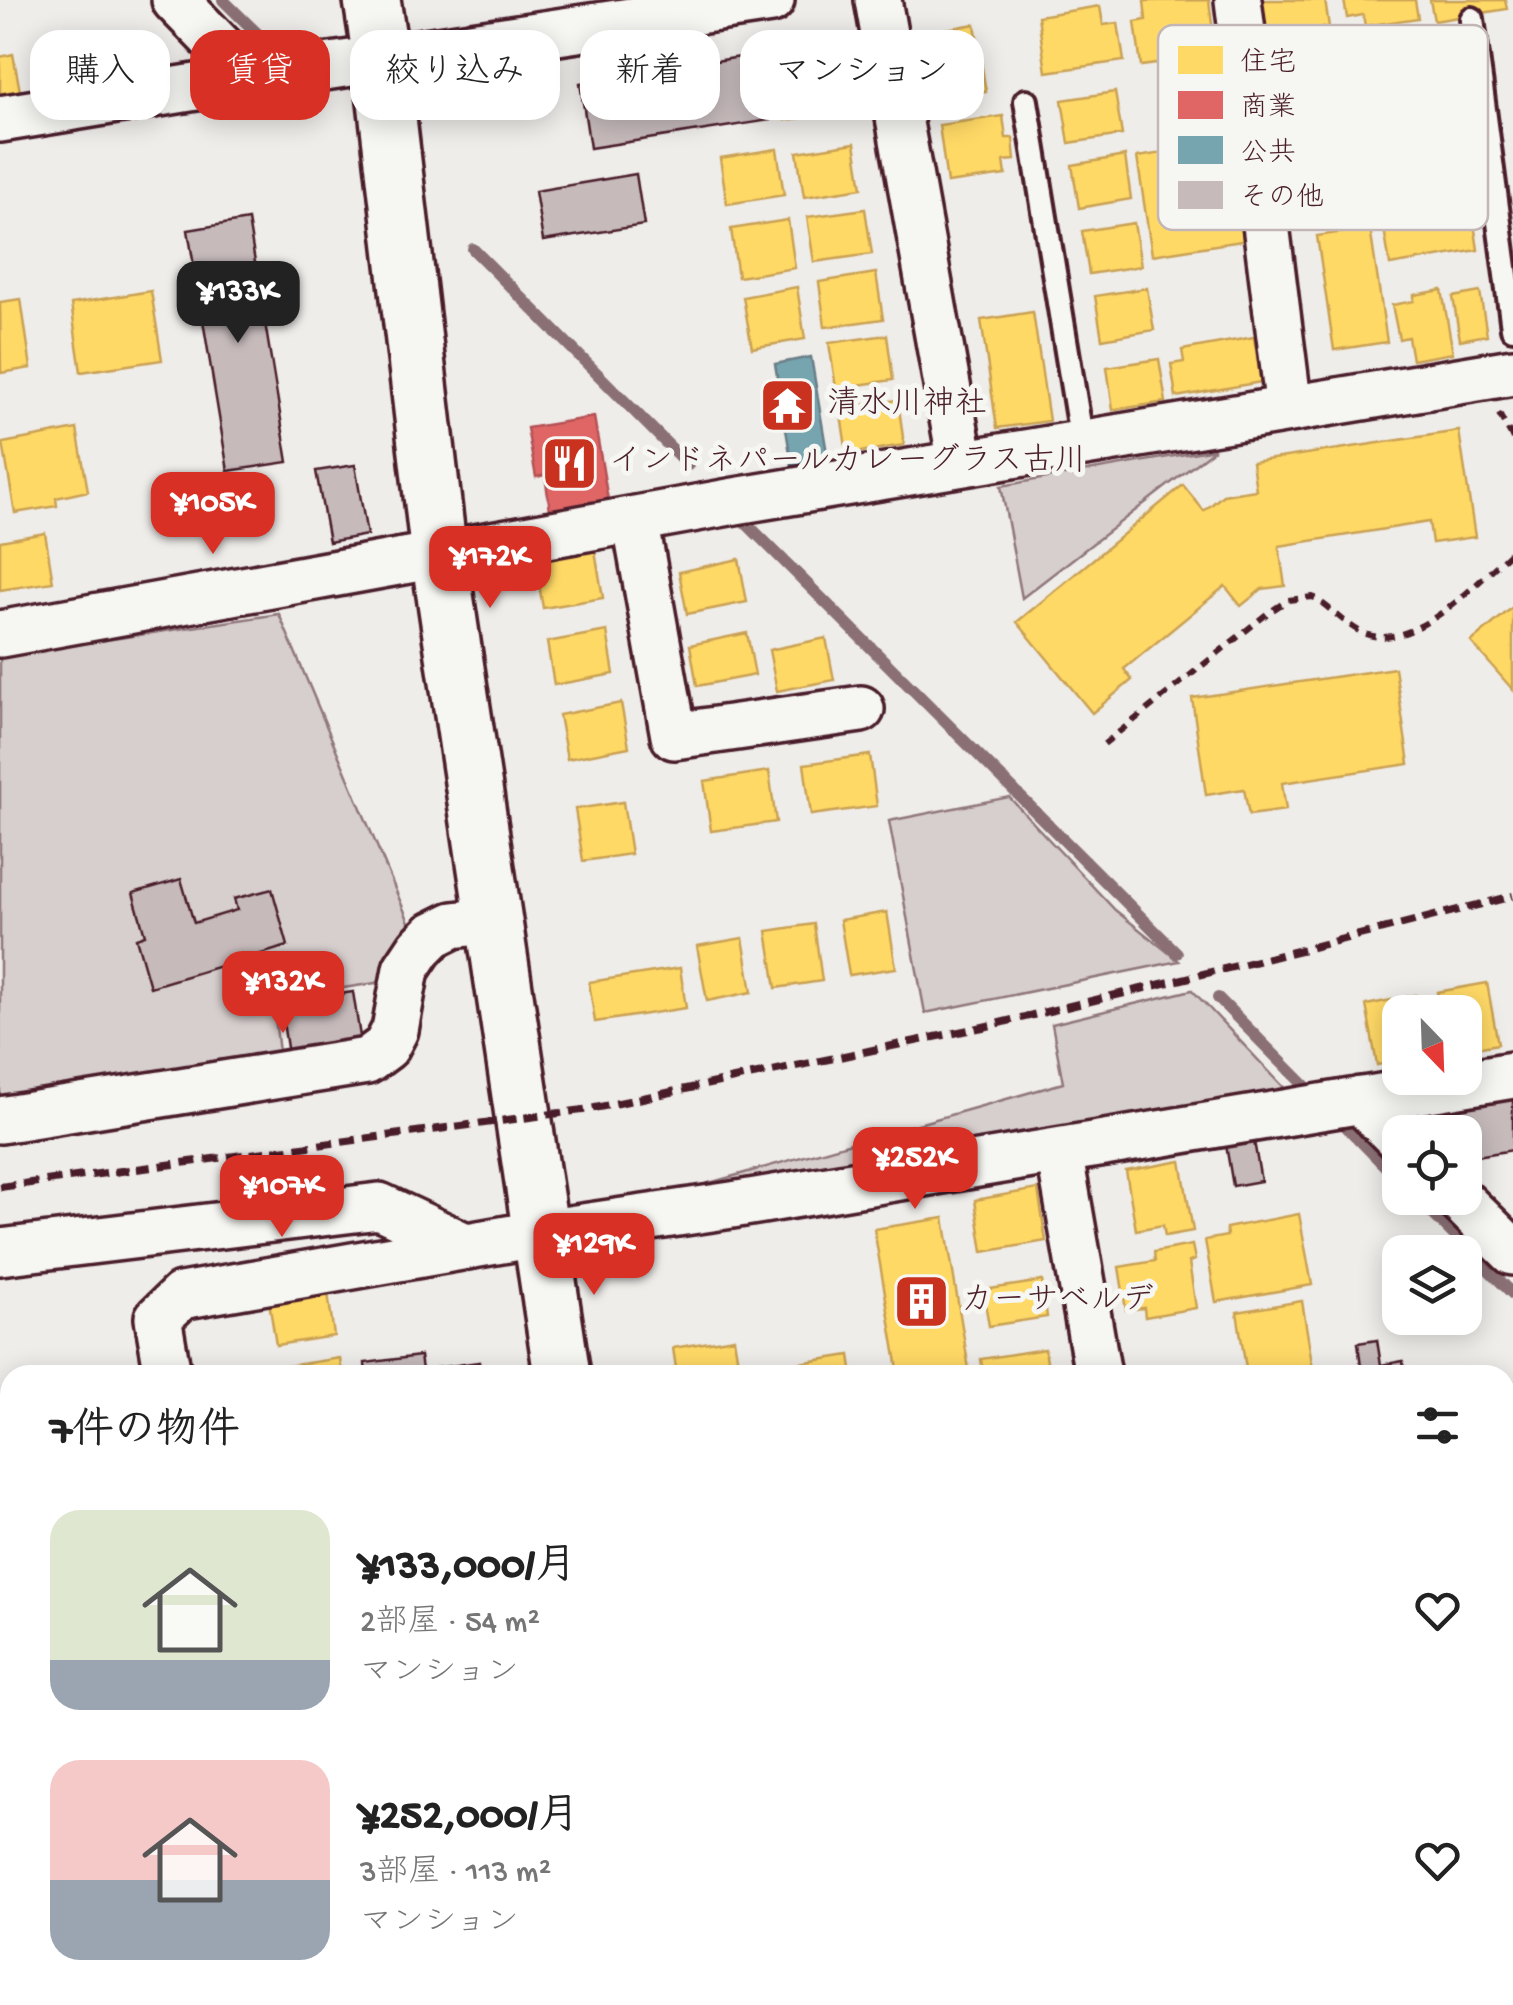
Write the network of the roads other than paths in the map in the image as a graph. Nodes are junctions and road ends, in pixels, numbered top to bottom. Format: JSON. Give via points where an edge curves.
{"nodes":[{"id":1,"x":175,"y":0,"type":"edge"},
{"id":2,"x":372,"y":0,"type":"edge"},
{"id":3,"x":765,"y":0,"type":"edge"},
{"id":4,"x":878,"y":0,"type":"edge"},
{"id":5,"x":1238,"y":0,"type":"edge"},
{"id":6,"x":1472,"y":19,"type":"dead end"},
{"id":7,"x":1241,"y":25,"type":"edge"},
{"id":8,"x":1473,"y":25,"type":"edge"},
{"id":9,"x":204,"y":30,"type":"edge"},
{"id":10,"x":377,"y":30,"type":"edge"},
{"id":11,"x":560,"y":31,"type":"edge"},
{"id":12,"x":190,"y":88,"type":"edge"},
{"id":13,"x":1026,"y":101,"type":"dead end"},
{"id":14,"x":0,"y":119,"type":"edge"},
{"id":15,"x":388,"y":120,"type":"edge"},
{"id":16,"x":1488,"y":140,"type":"edge"},
{"id":17,"x":1267,"y":230,"type":"edge"},
{"id":18,"x":1513,"y":328,"type":"edge"},
{"id":19,"x":1513,"y":372,"type":"edge"},
{"id":20,"x":1289,"y":409,"type":"junction"},
{"id":21,"x":1082,"y":443,"type":"junction"},
{"id":22,"x":960,"y":463,"type":"junction"},
{"id":23,"x":635,"y":519,"type":"junction"},
{"id":24,"x":439,"y":555,"type":"junction"},
{"id":25,"x":0,"y":634,"type":"edge"},
{"id":26,"x":861,"y":710,"type":"dead end"},
{"id":27,"x":495,"y":920,"type":"junction"},
{"id":28,"x":1513,"y":1076,"type":"edge"},
{"id":29,"x":1349,"y":1102,"type":"junction"},
{"id":30,"x":0,"y":1120,"type":"edge"},
{"id":31,"x":1382,"y":1127,"type":"edge"},
{"id":32,"x":1059,"y":1150,"type":"junction"},
{"id":33,"x":1475,"y":1215,"type":"edge"},
{"id":34,"x":542,"y":1233,"type":"junction"},
{"id":35,"x":465,"y":1246,"type":"junction"},
{"id":36,"x":0,"y":1252,"type":"edge"},
{"id":37,"x":1513,"y":1252,"type":"edge"},
{"id":38,"x":166,"y":1365,"type":"edge"},
{"id":39,"x":561,"y":1365,"type":"edge"},
{"id":40,"x":1096,"y":1365,"type":"edge"}],
"edges":[{"from":1,"to":9,"type":"street"},
{"from":2,"to":10,"type":"main road"},
{"from":3,"to":11,"type":"street"},
{"from":4,"to":22,"type":"street"},
{"from":5,"to":7,"type":"street"},
{"from":6,"to":8,"type":"lane"},
{"from":12,"to":14,"type":"street"},
{"from":13,"to":21,"type":"lane"},
{"from":15,"to":24,"type":"main road"},
{"from":16,"to":18,"type":"lane"},
{"from":17,"to":20,"type":"street"},
{"from":19,"to":20,"type":"street"},
{"from":20,"to":21,"type":"street"},
{"from":21,"to":22,"type":"street"},
{"from":22,"to":23,"type":"street"},
{"from":23,"to":24,"type":"street"},
{"from":23,"to":26,"type":"street","via":[[674,736]]},
{"from":24,"to":25,"type":"street"},
{"from":24,"to":27,"type":"main road"},
{"from":27,"to":30,"type":"street","via":[[453,925],[420,948],[406,969],[395,1030],[386,1047],[366,1060]]},
{"from":27,"to":34,"type":"main road"},
{"from":28,"to":29,"type":"street"},
{"from":29,"to":31,"type":"street"},
{"from":29,"to":32,"type":"street"},
{"from":32,"to":34,"type":"street"},
{"from":32,"to":40,"type":"street"},
{"from":33,"to":37,"type":"street"},
{"from":34,"to":35,"type":"street"},
{"from":34,"to":39,"type":"main road"},
{"from":35,"to":36,"type":"street","via":[[379,1206]]},
{"from":35,"to":38,"type":"street","via":[[181,1296],[158,1318]]}]}
